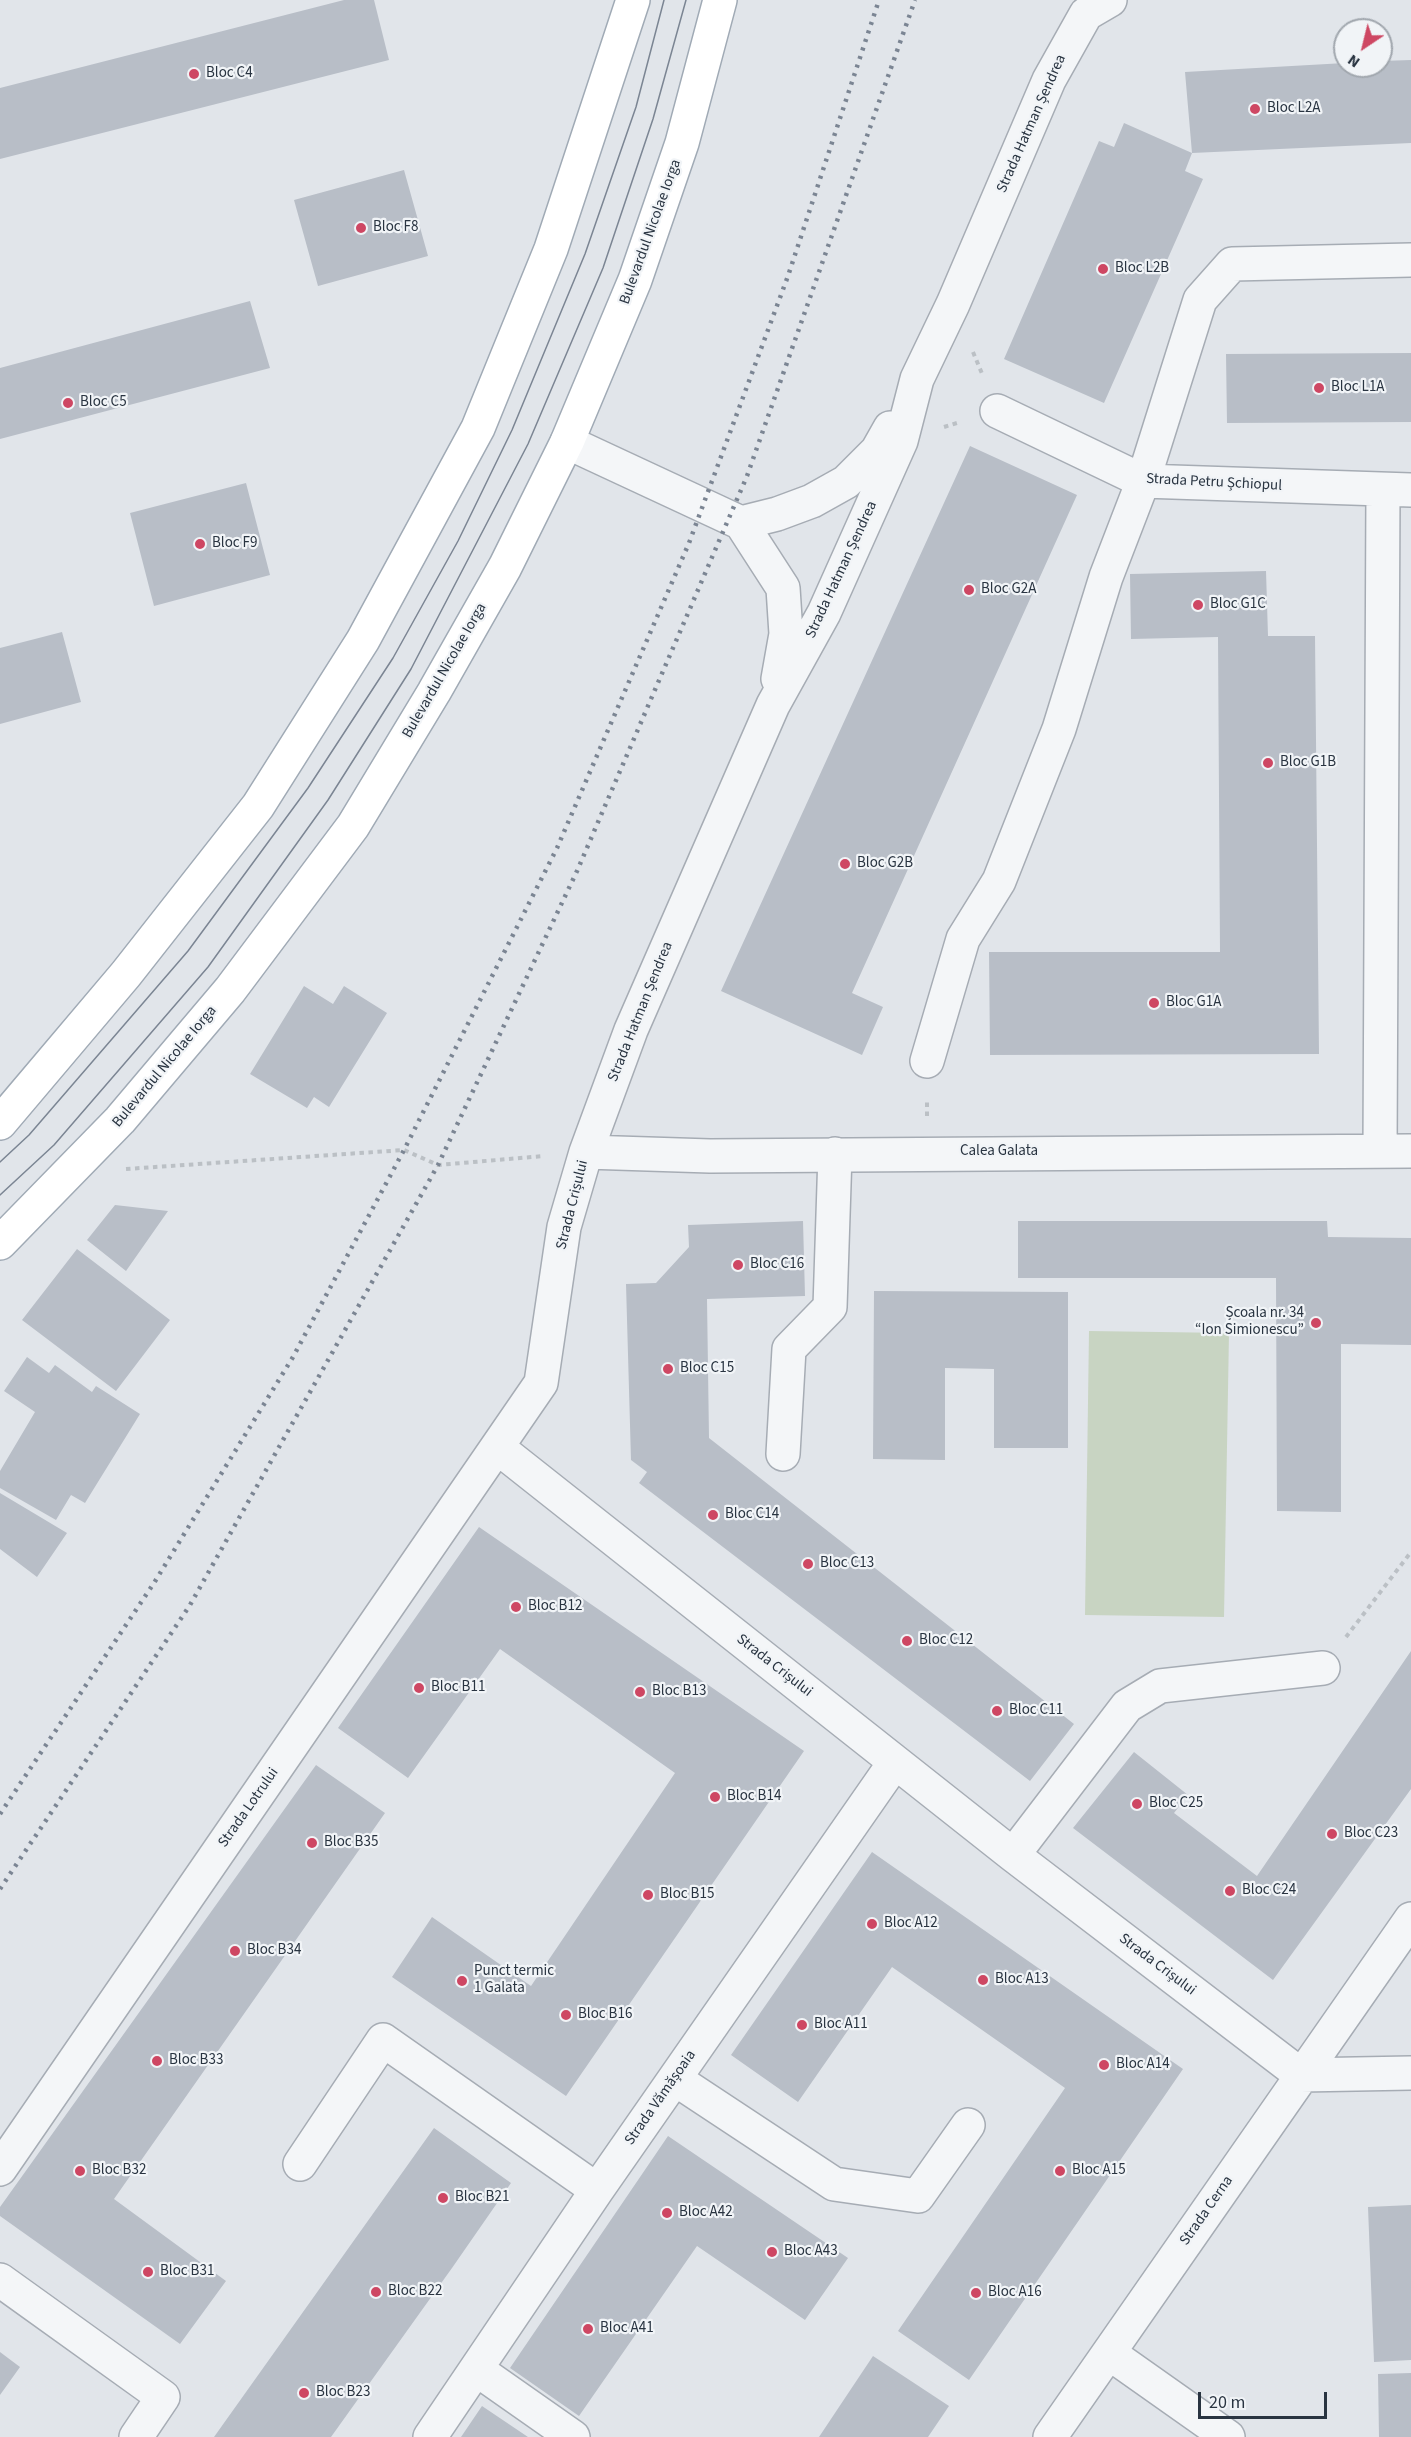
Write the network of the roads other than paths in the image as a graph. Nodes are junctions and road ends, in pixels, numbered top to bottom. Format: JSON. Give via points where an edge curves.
{"nodes":[{"id":1,"x":633,"y":0,"type":"edge"},
{"id":2,"x":720,"y":0,"type":"edge"},
{"id":3,"x":1110,"y":0,"type":"edge"},
{"id":4,"x":1411,"y":260,"type":"edge"},
{"id":5,"x":917,"y":379,"type":"junction"},
{"id":6,"x":997,"y":411,"type":"dead end"},
{"id":7,"x":567,"y":442,"type":"junction"},
{"id":8,"x":1143,"y":481,"type":"junction"},
{"id":9,"x":1397,"y":490,"type":"edge"},
{"id":10,"x":741,"y":523,"type":"junction"},
{"id":11,"x":773,"y":705,"type":"junction"},
{"id":12,"x":927,"y":1061,"type":"road end"},
{"id":13,"x":0,"y":1123,"type":"edge"},
{"id":14,"x":1395,"y":1150,"type":"edge"},
{"id":15,"x":586,"y":1152,"type":"junction"},
{"id":16,"x":835,"y":1154,"type":"junction"},
{"id":17,"x":0,"y":1243,"type":"edge"},
{"id":18,"x":497,"y":1448,"type":"junction"},
{"id":19,"x":783,"y":1454,"type":"dead end"},
{"id":20,"x":1323,"y":1668,"type":"road end"},
{"id":21,"x":895,"y":1762,"type":"junction"},
{"id":22,"x":1013,"y":1855,"type":"junction"},
{"id":23,"x":1411,"y":1919,"type":"edge"},
{"id":24,"x":1411,"y":2073,"type":"edge"},
{"id":25,"x":1301,"y":2075,"type":"junction"},
{"id":26,"x":675,"y":2079,"type":"junction"},
{"id":27,"x":968,"y":2125,"type":"dead end"},
{"id":28,"x":300,"y":2164,"type":"dead end"},
{"id":29,"x":0,"y":2169,"type":"edge"},
{"id":30,"x":597,"y":2190,"type":"junction"},
{"id":31,"x":0,"y":2280,"type":"edge"},
{"id":32,"x":1109,"y":2353,"type":"junction"},
{"id":33,"x":476,"y":2369,"type":"junction"},
{"id":34,"x":136,"y":2437,"type":"edge"},
{"id":35,"x":430,"y":2437,"type":"edge"},
{"id":36,"x":573,"y":2437,"type":"edge"},
{"id":37,"x":1050,"y":2437,"type":"edge"},
{"id":38,"x":1228,"y":2437,"type":"edge"}],
"edges":[{"from":1,"to":13,"type":"main road","via":[[551,249],[478,428],[363,640],[258,806],[126,974]]},
{"from":2,"to":7,"type":"main road","name":"Bulevardul Nicolae Iorga","via":[[682,143],[635,280]]},
{"from":3,"to":5,"type":"street","name":"Strada Hatman Șendrea","via":[[1086,14],[1049,80]]},
{"from":4,"to":8,"type":"street","via":[[1232,264],[1200,300]]},
{"from":5,"to":10,"type":"street","via":[[877,451],[846,482],[812,501]]},
{"from":5,"to":11,"type":"street","name":"Strada Hatman Șendrea","via":[[901,441],[824,613]]},
{"from":6,"to":8,"type":"street","name":"Strada Petru Șchiopul"},
{"from":7,"to":10,"type":"street"},
{"from":7,"to":17,"type":"main road","name":"Bulevardul Nicolae Iorga","via":[[505,567],[353,826],[230,990],[120,1120]]},
{"from":8,"to":9,"type":"street","name":"Strada Petru Șchiopul"},
{"from":8,"to":12,"type":"street","via":[[1106,576],[1059,729],[999,881],[963,939]]},
{"from":9,"to":14,"type":"street"},
{"from":10,"to":11,"type":"street","via":[[783,588],[786,634]]},
{"from":11,"to":15,"type":"street","name":"Strada Hatman Șendrea","via":[[631,1030]]},
{"from":14,"to":16,"type":"street","name":"Calea Galata"},
{"from":15,"to":16,"type":"street","name":"Calea Galata","via":[[710,1156]]},
{"from":15,"to":18,"type":"street","name":"Strada Crișului","via":[[564,1227],[541,1383]]},
{"from":16,"to":19,"type":"street","via":[[830,1307],[789,1349]]},
{"from":18,"to":21,"type":"street","name":"Strada Crișului"},
{"from":18,"to":29,"type":"street","name":"Strada Lotrului"},
{"from":20,"to":22,"type":"street","via":[[1160,1686],[1127,1706]]},
{"from":21,"to":22,"type":"street","name":"Strada Crișului"},
{"from":21,"to":26,"type":"street","name":"Strada Vămășoaia"},
{"from":22,"to":25,"type":"street","name":"Strada Crișului"},
{"from":23,"to":25,"type":"street","name":"Strada Cerna"},
{"from":24,"to":25,"type":"street"},
{"from":25,"to":32,"type":"street","name":"Strada Cerna"},
{"from":26,"to":27,"type":"street","via":[[834,2184],[918,2196]]},
{"from":26,"to":30,"type":"street","name":"Strada Vămășoaia"},
{"from":28,"to":30,"type":"street","via":[[383,2040]]},
{"from":30,"to":33,"type":"street","name":"Strada Vămășoaia"},
{"from":31,"to":34,"type":"street","via":[[163,2397]]},
{"from":32,"to":37,"type":"street","name":"Strada Cerna"},
{"from":32,"to":38,"type":"street"},
{"from":33,"to":35,"type":"street","name":"Strada Vămășoaia"},
{"from":33,"to":36,"type":"street"}]}
